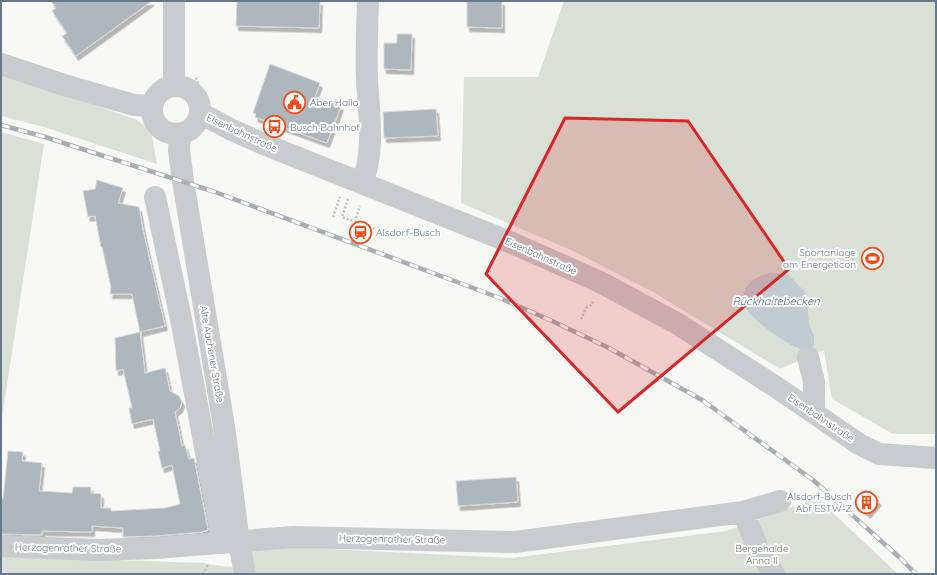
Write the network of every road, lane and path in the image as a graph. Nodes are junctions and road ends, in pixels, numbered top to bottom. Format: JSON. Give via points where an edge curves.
{"nodes":[{"id":1,"x":174,"y":1,"type":"edge"},
{"id":2,"x":368,"y":1,"type":"edge"},
{"id":3,"x":1,"y":64,"type":"edge"},
{"id":4,"x":174,"y":86,"type":"junction"},
{"id":5,"x":152,"y":106,"type":"junction"},
{"id":6,"x":200,"y":113,"type":"junction"},
{"id":7,"x":180,"y":134,"type":"junction"},
{"id":8,"x":357,"y":188,"type":"junction"},
{"id":9,"x":343,"y":191,"type":"dead end"},
{"id":10,"x":155,"y":197,"type":"dead end"},
{"id":11,"x":334,"y":217,"type":"dead end"},
{"id":12,"x":392,"y":238,"type":"dead end"},
{"id":13,"x":594,"y":300,"type":"dead end"},
{"id":14,"x":581,"y":319,"type":"dead end"},
{"id":15,"x":808,"y":357,"type":"dead end"},
{"id":16,"x":814,"y":413,"type":"junction"},
{"id":17,"x":936,"y":458,"type":"edge"},
{"id":18,"x":780,"y":501,"type":"dead end"},
{"id":19,"x":743,"y":512,"type":"junction"},
{"id":20,"x":231,"y":542,"type":"junction"},
{"id":21,"x":1,"y":546,"type":"edge"},
{"id":22,"x":245,"y":574,"type":"edge"},
{"id":23,"x":774,"y":574,"type":"edge"}],
"edges":[{"from":1,"to":4,"type":"street"},
{"from":2,"to":8,"type":"street","via":[[366,48],[370,133],[367,172]]},
{"from":3,"to":5,"type":"street","via":[[134,105]]},
{"from":4,"to":5,"type":"street","via":[[160,93]]},
{"from":4,"to":6,"type":"street","via":[[188,89],[194,94],[200,106]]},
{"from":5,"to":7,"type":"street","via":[[152,114],[159,127],[166,132]]},
{"from":6,"to":7,"type":"street","via":[[193,127]]},
{"from":6,"to":8,"type":"street","name":"Eisenbahnstraße"},
{"from":7,"to":20,"type":"street","name":"Alte Aachener Straße","via":[[179,150],[189,219],[224,426]]},
{"from":8,"to":12,"type":"path","via":[[342,217],[392,235]]},
{"from":8,"to":16,"type":"street","name":"Eisenbahnstraße","via":[[512,243],[600,282],[678,324]]},
{"from":9,"to":11,"type":"path"},
{"from":10,"to":20,"type":"street","name":"Alte Aachener Straße"},
{"from":13,"to":14,"type":"path","via":[[586,308]]},
{"from":15,"to":16,"type":"street","via":[[814,382]]},
{"from":16,"to":17,"type":"street","name":"Eisenbahnstraße","via":[[859,444],[879,454]]},
{"from":18,"to":19,"type":"street","name":"Herzogenrather Straße"},
{"from":19,"to":20,"type":"street","name":"Herzogenrather Straße","via":[[515,542],[293,537]]},
{"from":19,"to":23,"type":"street","via":[[759,551]]},
{"from":20,"to":21,"type":"street","name":"Herzogenrather Straße","via":[[98,550]]},
{"from":20,"to":22,"type":"street","name":"Alte Aachener Straße"}]}
